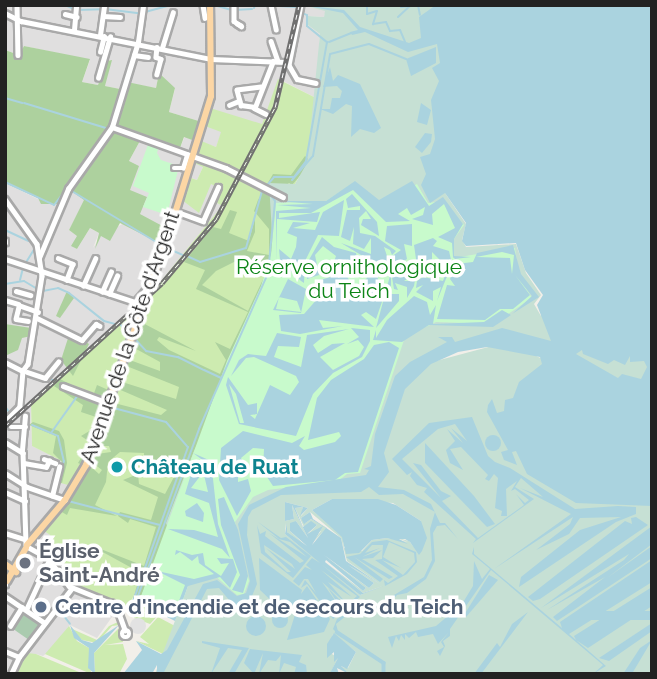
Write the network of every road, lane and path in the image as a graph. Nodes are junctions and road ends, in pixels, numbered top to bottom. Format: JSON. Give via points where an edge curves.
{"nodes":[{"id":1,"x":17,"y":5,"type":"edge"},
{"id":2,"x":143,"y":5,"type":"edge"},
{"id":3,"x":234,"y":5,"type":"edge"},
{"id":4,"x":271,"y":5,"type":"edge"},
{"id":5,"x":301,"y":5,"type":"edge"},
{"id":6,"x":207,"y":7,"type":"edge"},
{"id":7,"x":77,"y":10,"type":"edge"},
{"id":8,"x":103,"y":12,"type":"edge"},
{"id":9,"x":5,"y":13,"type":"edge"},
{"id":10,"x":173,"y":13,"type":"dead end"},
{"id":11,"x":65,"y":14,"type":"dead end"},
{"id":12,"x":120,"y":17,"type":"dead end"},
{"id":13,"x":94,"y":18,"type":"dead end"},
{"id":14,"x":205,"y":18,"type":"dead end"},
{"id":15,"x":17,"y":19,"type":"junction"},
{"id":16,"x":237,"y":24,"type":"dead end"},
{"id":17,"x":276,"y":29,"type":"dead end"},
{"id":18,"x":74,"y":30,"type":"junction"},
{"id":19,"x":105,"y":36,"type":"junction"},
{"id":20,"x":271,"y":41,"type":"dead end"},
{"id":21,"x":138,"y":42,"type":"junction"},
{"id":22,"x":160,"y":47,"type":"junction"},
{"id":23,"x":100,"y":52,"type":"dead end"},
{"id":24,"x":18,"y":55,"type":"dead end"},
{"id":25,"x":134,"y":55,"type":"junction"},
{"id":26,"x":148,"y":57,"type":"dead end"},
{"id":27,"x":213,"y":60,"type":"junction"},
{"id":28,"x":278,"y":61,"type":"junction"},
{"id":29,"x":158,"y":74,"type":"dead end"},
{"id":30,"x":98,"y":78,"type":"dead end"},
{"id":31,"x":314,"y":82,"type":"dead end"},
{"id":32,"x":261,"y":87,"type":"junction"},
{"id":33,"x":239,"y":101,"type":"junction"},
{"id":34,"x":229,"y":105,"type":"dead end"},
{"id":35,"x":254,"y":108,"type":"junction"},
{"id":36,"x":266,"y":114,"type":"dead end"},
{"id":37,"x":112,"y":127,"type":"junction"},
{"id":38,"x":189,"y":155,"type":"junction"},
{"id":39,"x":174,"y":167,"type":"dead end"},
{"id":40,"x":184,"y":169,"type":"junction"},
{"id":41,"x":218,"y":187,"type":"dead end"},
{"id":42,"x":283,"y":197,"type":"dead end"},
{"id":43,"x":5,"y":200,"type":"edge"},
{"id":44,"x":175,"y":211,"type":"junction"},
{"id":45,"x":39,"y":258,"type":"junction"},
{"id":46,"x":58,"y":258,"type":"dead end"},
{"id":47,"x":5,"y":259,"type":"edge"},
{"id":48,"x":95,"y":259,"type":"dead end"},
{"id":49,"x":111,"y":272,"type":"dead end"},
{"id":50,"x":41,"y":273,"type":"junction"},
{"id":51,"x":117,"y":276,"type":"dead end"},
{"id":52,"x":67,"y":280,"type":"junction"},
{"id":53,"x":83,"y":286,"type":"junction"},
{"id":54,"x":16,"y":291,"type":"dead end"},
{"id":55,"x":102,"y":292,"type":"junction"},
{"id":56,"x":23,"y":293,"type":"junction"},
{"id":57,"x":109,"y":294,"type":"junction"},
{"id":58,"x":145,"y":294,"type":"junction"},
{"id":59,"x":30,"y":295,"type":"dead end"},
{"id":60,"x":5,"y":300,"type":"edge"},
{"id":61,"x":20,"y":305,"type":"junction"},
{"id":62,"x":38,"y":312,"type":"junction"},
{"id":63,"x":37,"y":318,"type":"junction"},
{"id":64,"x":28,"y":321,"type":"dead end"},
{"id":65,"x":100,"y":326,"type":"dead end"},
{"id":66,"x":5,"y":362,"type":"edge"},
{"id":67,"x":58,"y":362,"type":"dead end"},
{"id":68,"x":25,"y":373,"type":"junction"},
{"id":69,"x":63,"y":386,"type":"dead end"},
{"id":70,"x":108,"y":403,"type":"junction"},
{"id":71,"x":25,"y":416,"type":"dead end"},
{"id":72,"x":5,"y":422,"type":"edge"},
{"id":73,"x":26,"y":427,"type":"junction"},
{"id":74,"x":12,"y":429,"type":"dead end"},
{"id":75,"x":5,"y":442,"type":"edge"},
{"id":76,"x":22,"y":450,"type":"junction"},
{"id":77,"x":24,"y":463,"type":"junction"},
{"id":78,"x":5,"y":473,"type":"edge"},
{"id":79,"x":27,"y":486,"type":"junction"},
{"id":80,"x":5,"y":492,"type":"edge"},
{"id":81,"x":51,"y":496,"type":"junction"},
{"id":82,"x":65,"y":500,"type":"junction"},
{"id":83,"x":25,"y":501,"type":"junction"},
{"id":84,"x":5,"y":533,"type":"edge"},
{"id":85,"x":27,"y":545,"type":"junction"},
{"id":86,"x":49,"y":560,"type":"junction"},
{"id":87,"x":5,"y":564,"type":"edge"},
{"id":88,"x":16,"y":572,"type":"junction"},
{"id":89,"x":6,"y":583,"type":"edge"},
{"id":90,"x":72,"y":588,"type":"junction"},
{"id":91,"x":5,"y":596,"type":"edge"},
{"id":92,"x":111,"y":603,"type":"junction"},
{"id":93,"x":24,"y":608,"type":"junction"},
{"id":94,"x":105,"y":612,"type":"dead end"},
{"id":95,"x":45,"y":622,"type":"junction"},
{"id":96,"x":10,"y":626,"type":"dead end"},
{"id":97,"x":123,"y":627,"type":"dead end"},
{"id":98,"x":5,"y":651,"type":"edge"},
{"id":99,"x":19,"y":657,"type":"junction"},
{"id":100,"x":11,"y":674,"type":"edge"}],
"edges":[{"from":1,"to":15,"type":"street"},
{"from":2,"to":21,"type":"street"},
{"from":3,"to":16,"type":"street"},
{"from":4,"to":17,"type":"street"},
{"from":5,"to":31,"type":"street","via":[[289,65],[298,80]]},
{"from":6,"to":14,"type":"street"},
{"from":6,"to":27,"type":"main road","name":"Avenue de la Côte d'Argent"},
{"from":7,"to":11,"type":"street"},
{"from":7,"to":18,"type":"street"},
{"from":8,"to":12,"type":"street"},
{"from":8,"to":13,"type":"street"},
{"from":8,"to":19,"type":"street"},
{"from":9,"to":15,"type":"street"},
{"from":10,"to":22,"type":"street"},
{"from":15,"to":18,"type":"street"},
{"from":15,"to":24,"type":"street"},
{"from":18,"to":19,"type":"street"},
{"from":19,"to":21,"type":"street"},
{"from":19,"to":23,"type":"street"},
{"from":19,"to":30,"type":"street"},
{"from":20,"to":28,"type":"street"},
{"from":21,"to":22,"type":"street"},
{"from":21,"to":25,"type":"street"},
{"from":22,"to":27,"type":"street"},
{"from":22,"to":29,"type":"street"},
{"from":25,"to":26,"type":"street"},
{"from":25,"to":37,"type":"street"},
{"from":27,"to":28,"type":"street"},
{"from":27,"to":38,"type":"main road","name":"Avenue de la Côte d'Argent","via":[[210,100]]},
{"from":28,"to":32,"type":"street"},
{"from":32,"to":33,"type":"street","via":[[237,90]]},
{"from":32,"to":35,"type":"street"},
{"from":33,"to":34,"type":"street"},
{"from":33,"to":35,"type":"street"},
{"from":35,"to":36,"type":"street"},
{"from":37,"to":38,"type":"street"},
{"from":37,"to":45,"type":"street","via":[[68,189]]},
{"from":38,"to":40,"type":"main road","name":"Avenue de la Côte d'Argent"},
{"from":38,"to":42,"type":"street"},
{"from":39,"to":40,"type":"street"},
{"from":40,"to":44,"type":"main road","name":"Avenue de la Côte d'Argent"},
{"from":41,"to":44,"type":"street","via":[[203,221]]},
{"from":43,"to":45,"type":"street","via":[[34,240]]},
{"from":44,"to":58,"type":"main road","name":"Avenue de la Côte d'Argent"},
{"from":45,"to":50,"type":"street"},
{"from":46,"to":52,"type":"street","via":[[74,264]]},
{"from":47,"to":50,"type":"street"},
{"from":48,"to":53,"type":"street"},
{"from":49,"to":55,"type":"street"},
{"from":50,"to":52,"type":"street"},
{"from":50,"to":62,"type":"street"},
{"from":51,"to":57,"type":"street"},
{"from":52,"to":53,"type":"street"},
{"from":53,"to":55,"type":"street"},
{"from":54,"to":56,"type":"street"},
{"from":55,"to":57,"type":"street"},
{"from":56,"to":59,"type":"street"},
{"from":56,"to":61,"type":"street"},
{"from":57,"to":58,"type":"street","via":[[135,302]]},
{"from":58,"to":70,"type":"main road","name":"Avenue de la Côte d'Argent"},
{"from":60,"to":61,"type":"street"},
{"from":61,"to":62,"type":"street"},
{"from":61,"to":64,"type":"street","via":[[16,319]]},
{"from":62,"to":63,"type":"street"},
{"from":63,"to":65,"type":"street","via":[[82,340],[96,324]]},
{"from":63,"to":68,"type":"street"},
{"from":66,"to":68,"type":"street"},
{"from":67,"to":68,"type":"street","via":[[45,378]]},
{"from":68,"to":72,"type":"street","via":[[20,407]]},
{"from":69,"to":70,"type":"street"},
{"from":70,"to":82,"type":"main road","name":"Avenue de la Côte d'Argent","via":[[85,468]]},
{"from":71,"to":73,"type":"street"},
{"from":73,"to":74,"type":"street"},
{"from":73,"to":76,"type":"street"},
{"from":75,"to":76,"type":"street"},
{"from":76,"to":77,"type":"street"},
{"from":77,"to":79,"type":"street"},
{"from":77,"to":81,"type":"street","via":[[46,467],[52,463]]},
{"from":78,"to":79,"type":"street"},
{"from":79,"to":81,"type":"street"},
{"from":79,"to":83,"type":"street"},
{"from":80,"to":83,"type":"street"},
{"from":81,"to":82,"type":"street"},
{"from":82,"to":85,"type":"main road","name":"Avenue de la Côte d'Argent"},
{"from":83,"to":85,"type":"street"},
{"from":84,"to":85,"type":"street"},
{"from":85,"to":86,"type":"street"},
{"from":85,"to":88,"type":"main road","name":"Avenue de la Côte d'Argent"},
{"from":86,"to":90,"type":"street"},
{"from":86,"to":93,"type":"street"},
{"from":87,"to":88,"type":"main road"},
{"from":88,"to":89,"type":"main road","name":"Avenue de la Côte d'Argent"},
{"from":90,"to":92,"type":"street"},
{"from":90,"to":95,"type":"street"},
{"from":91,"to":93,"type":"street"},
{"from":92,"to":94,"type":"street"},
{"from":92,"to":97,"type":"street","via":[[118,609]]},
{"from":93,"to":95,"type":"street"},
{"from":93,"to":96,"type":"street"},
{"from":95,"to":99,"type":"street"},
{"from":98,"to":99,"type":"street"},
{"from":99,"to":100,"type":"street"}]}
